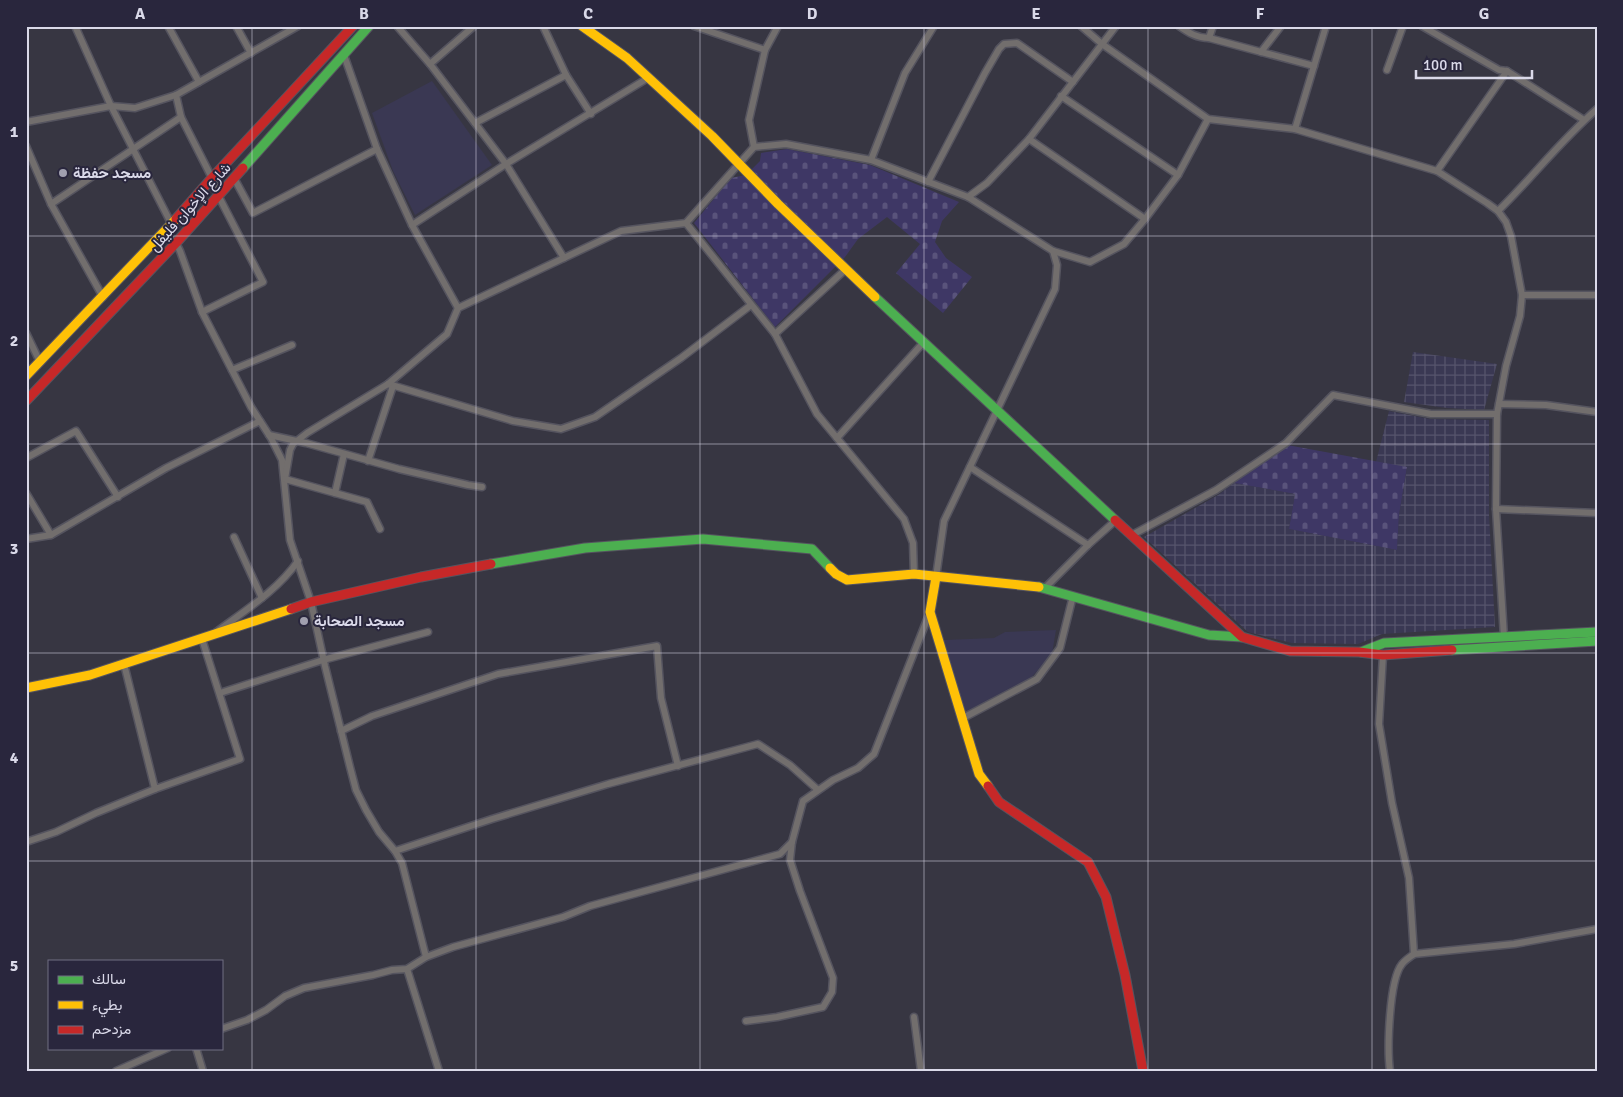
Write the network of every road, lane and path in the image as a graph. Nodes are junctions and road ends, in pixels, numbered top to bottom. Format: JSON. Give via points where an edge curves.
{"nodes":[{"id":1,"x":75,"y":26,"type":"edge"},
{"id":2,"x":168,"y":26,"type":"edge"},
{"id":3,"x":236,"y":26,"type":"edge"},
{"id":4,"x":298,"y":26,"type":"edge"},
{"id":5,"x":353,"y":26,"type":"edge"},
{"id":6,"x":369,"y":26,"type":"edge"},
{"id":7,"x":397,"y":26,"type":"edge"},
{"id":8,"x":474,"y":26,"type":"edge"},
{"id":9,"x":543,"y":26,"type":"edge"},
{"id":10,"x":582,"y":26,"type":"edge"},
{"id":11,"x":694,"y":26,"type":"edge"},
{"id":12,"x":778,"y":26,"type":"edge"},
{"id":13,"x":934,"y":26,"type":"edge"},
{"id":14,"x":1081,"y":26,"type":"edge"},
{"id":15,"x":1116,"y":26,"type":"edge"},
{"id":16,"x":1179,"y":26,"type":"edge"},
{"id":17,"x":1213,"y":26,"type":"edge"},
{"id":18,"x":1282,"y":26,"type":"edge"},
{"id":19,"x":1326,"y":26,"type":"edge"},
{"id":20,"x":1403,"y":26,"type":"edge"},
{"id":21,"x":1422,"y":26,"type":"edge"},
{"id":22,"x":1208,"y":38,"type":"junction"},
{"id":23,"x":1102,"y":44,"type":"junction"},
{"id":24,"x":764,"y":50,"type":"junction"},
{"id":25,"x":1262,"y":52,"type":"junction"},
{"id":26,"x":251,"y":53,"type":"junction"},
{"id":27,"x":344,"y":55,"type":"junction"},
{"id":28,"x":430,"y":64,"type":"junction"},
{"id":29,"x":1314,"y":66,"type":"junction"},
{"id":30,"x":1387,"y":70,"type":"dead end"},
{"id":31,"x":1507,"y":71,"type":"junction"},
{"id":32,"x":566,"y":75,"type":"junction"},
{"id":33,"x":648,"y":78,"type":"junction"},
{"id":34,"x":199,"y":82,"type":"junction"},
{"id":35,"x":1073,"y":82,"type":"junction"},
{"id":36,"x":176,"y":95,"type":"junction"},
{"id":37,"x":1062,"y":96,"type":"junction"},
{"id":38,"x":111,"y":106,"type":"junction"},
{"id":39,"x":1597,"y":109,"type":"edge"},
{"id":40,"x":591,"y":114,"type":"junction"},
{"id":41,"x":181,"y":117,"type":"junction"},
{"id":42,"x":1208,"y":119,"type":"junction"},
{"id":43,"x":1584,"y":120,"type":"junction"},
{"id":44,"x":26,"y":122,"type":"edge"},
{"id":45,"x":474,"y":123,"type":"junction"},
{"id":46,"x":1295,"y":129,"type":"junction"},
{"id":47,"x":1029,"y":139,"type":"junction"},
{"id":48,"x":26,"y":146,"type":"edge"},
{"id":49,"x":754,"y":147,"type":"junction"},
{"id":50,"x":133,"y":149,"type":"junction"},
{"id":51,"x":377,"y":150,"type":"junction"},
{"id":52,"x":871,"y":160,"type":"junction"},
{"id":53,"x":506,"y":164,"type":"junction"},
{"id":54,"x":739,"y":164,"type":"junction"},
{"id":55,"x":1436,"y":171,"type":"junction"},
{"id":56,"x":1178,"y":175,"type":"junction"},
{"id":57,"x":212,"y":178,"type":"junction"},
{"id":58,"x":234,"y":178,"type":"junction"},
{"id":59,"x":928,"y":182,"type":"junction"},
{"id":60,"x":218,"y":196,"type":"junction"},
{"id":61,"x":968,"y":197,"type":"junction"},
{"id":62,"x":51,"y":204,"type":"junction"},
{"id":63,"x":1498,"y":211,"type":"junction"},
{"id":64,"x":1146,"y":219,"type":"junction"},
{"id":65,"x":686,"y":223,"type":"junction"},
{"id":66,"x":172,"y":224,"type":"junction"},
{"id":67,"x":412,"y":224,"type":"junction"},
{"id":68,"x":164,"y":233,"type":"junction"},
{"id":69,"x":176,"y":244,"type":"junction"},
{"id":70,"x":1053,"y":251,"type":"junction"},
{"id":71,"x":564,"y":258,"type":"junction"},
{"id":72,"x":846,"y":269,"type":"junction"},
{"id":73,"x":1522,"y":295,"type":"junction"},
{"id":74,"x":1597,"y":295,"type":"edge"},
{"id":75,"x":103,"y":297,"type":"junction"},
{"id":76,"x":751,"y":305,"type":"junction"},
{"id":77,"x":458,"y":308,"type":"junction"},
{"id":78,"x":202,"y":312,"type":"junction"},
{"id":79,"x":26,"y":333,"type":"edge"},
{"id":80,"x":775,"y":334,"type":"junction"},
{"id":81,"x":923,"y":343,"type":"junction"},
{"id":82,"x":292,"y":346,"type":"dead end"},
{"id":83,"x":40,"y":362,"type":"junction"},
{"id":84,"x":232,"y":370,"type":"junction"},
{"id":85,"x":26,"y":376,"type":"edge"},
{"id":86,"x":391,"y":385,"type":"junction"},
{"id":87,"x":26,"y":401,"type":"edge"},
{"id":88,"x":1499,"y":404,"type":"junction"},
{"id":89,"x":997,"y":412,"type":"junction"},
{"id":90,"x":1597,"y":412,"type":"edge"},
{"id":91,"x":1497,"y":414,"type":"junction"},
{"id":92,"x":260,"y":421,"type":"junction"},
{"id":93,"x":269,"y":435,"type":"junction"},
{"id":94,"x":837,"y":438,"type":"junction"},
{"id":95,"x":297,"y":441,"type":"junction"},
{"id":96,"x":344,"y":454,"type":"junction"},
{"id":97,"x":26,"y":458,"type":"edge"},
{"id":98,"x":368,"y":461,"type":"junction"},
{"id":99,"x":970,"y":467,"type":"junction"},
{"id":100,"x":285,"y":479,"type":"junction"},
{"id":101,"x":482,"y":486,"type":"dead end"},
{"id":102,"x":26,"y":493,"type":"edge"},
{"id":103,"x":335,"y":493,"type":"junction"},
{"id":104,"x":118,"y":497,"type":"junction"},
{"id":105,"x":1496,"y":509,"type":"junction"},
{"id":106,"x":1597,"y":513,"type":"edge"},
{"id":107,"x":1115,"y":521,"type":"junction"},
{"id":108,"x":380,"y":529,"type":"dead end"},
{"id":109,"x":51,"y":535,"type":"junction"},
{"id":110,"x":1132,"y":535,"type":"junction"},
{"id":111,"x":234,"y":537,"type":"dead end"},
{"id":112,"x":26,"y":539,"type":"edge"},
{"id":113,"x":1088,"y":545,"type":"junction"},
{"id":114,"x":298,"y":560,"type":"junction"},
{"id":115,"x":914,"y":574,"type":"junction"},
{"id":116,"x":936,"y":576,"type":"junction"},
{"id":117,"x":1045,"y":588,"type":"junction"},
{"id":118,"x":1073,"y":596,"type":"junction"},
{"id":119,"x":262,"y":598,"type":"junction"},
{"id":120,"x":311,"y":602,"type":"junction"},
{"id":121,"x":930,"y":612,"type":"junction"},
{"id":122,"x":428,"y":632,"type":"dead end"},
{"id":123,"x":1597,"y":632,"type":"edge"},
{"id":124,"x":1242,"y":637,"type":"junction"},
{"id":125,"x":1504,"y":637,"type":"junction"},
{"id":126,"x":206,"y":638,"type":"junction"},
{"id":127,"x":1597,"y":641,"type":"edge"},
{"id":128,"x":1359,"y":652,"type":"junction"},
{"id":129,"x":1384,"y":655,"type":"junction"},
{"id":130,"x":323,"y":660,"type":"junction"},
{"id":131,"x":124,"y":664,"type":"junction"},
{"id":132,"x":26,"y":688,"type":"edge"},
{"id":133,"x":220,"y":694,"type":"junction"},
{"id":134,"x":963,"y":718,"type":"junction"},
{"id":135,"x":341,"y":731,"type":"junction"},
{"id":136,"x":678,"y":766,"type":"junction"},
{"id":137,"x":155,"y":789,"type":"junction"},
{"id":138,"x":818,"y":790,"type":"junction"},
{"id":139,"x":26,"y":842,"type":"edge"},
{"id":140,"x":792,"y":842,"type":"junction"},
{"id":141,"x":395,"y":851,"type":"junction"},
{"id":142,"x":1597,"y":929,"type":"edge"},
{"id":143,"x":1414,"y":954,"type":"junction"},
{"id":144,"x":426,"y":957,"type":"junction"},
{"id":145,"x":407,"y":969,"type":"junction"},
{"id":146,"x":914,"y":1017,"type":"dead end"},
{"id":147,"x":746,"y":1021,"type":"dead end"},
{"id":148,"x":222,"y":1029,"type":"edge"},
{"id":149,"x":163,"y":1050,"type":"edge"},
{"id":150,"x":197,"y":1050,"type":"edge"},
{"id":151,"x":116,"y":1071,"type":"edge"},
{"id":152,"x":203,"y":1071,"type":"edge"},
{"id":153,"x":439,"y":1071,"type":"edge"},
{"id":154,"x":921,"y":1071,"type":"edge"},
{"id":155,"x":1143,"y":1071,"type":"edge"},
{"id":156,"x":1390,"y":1071,"type":"edge"}],
"edges":[{"from":1,"to":38,"type":"street"},
{"from":2,"to":34,"type":"street"},
{"from":3,"to":26,"type":"street"},
{"from":4,"to":26,"type":"street"},
{"from":5,"to":57,"type":"main road","name":"شارع الإخوان فليفل"},
{"from":6,"to":27,"type":"main road","name":"شارع الإخوان فليفل"},
{"from":7,"to":28,"type":"street"},
{"from":8,"to":28,"type":"street"},
{"from":9,"to":32,"type":"street"},
{"from":10,"to":33,"type":"main road","via":[[627,58]]},
{"from":11,"to":24,"type":"street"},
{"from":12,"to":24,"type":"street"},
{"from":13,"to":52,"type":"street","via":[[906,73]]},
{"from":14,"to":23,"type":"street"},
{"from":15,"to":23,"type":"street"},
{"from":16,"to":22,"type":"street","via":[[1190,34]]},
{"from":17,"to":22,"type":"street"},
{"from":18,"to":25,"type":"street"},
{"from":19,"to":29,"type":"street"},
{"from":20,"to":30,"type":"street"},
{"from":21,"to":31,"type":"street","via":[[1499,70]]},
{"from":22,"to":25,"type":"street"},
{"from":23,"to":35,"type":"street"},
{"from":23,"to":42,"type":"street"},
{"from":24,"to":49,"type":"street","via":[[749,120]]},
{"from":25,"to":29,"type":"street"},
{"from":26,"to":34,"type":"street"},
{"from":27,"to":51,"type":"street"},
{"from":27,"to":58,"type":"main road","name":"شارع الإخوان فليفل"},
{"from":28,"to":45,"type":"street"},
{"from":29,"to":46,"type":"street"},
{"from":31,"to":43,"type":"street"},
{"from":31,"to":55,"type":"street"},
{"from":32,"to":40,"type":"street"},
{"from":32,"to":45,"type":"street"},
{"from":33,"to":40,"type":"street"},
{"from":33,"to":54,"type":"main road"},
{"from":34,"to":36,"type":"street"},
{"from":35,"to":37,"type":"street"},
{"from":35,"to":59,"type":"street","via":[[1017,43],[1004,44]]},
{"from":36,"to":38,"type":"street","via":[[135,108]]},
{"from":36,"to":41,"type":"street"},
{"from":37,"to":47,"type":"street"},
{"from":37,"to":56,"type":"street"},
{"from":38,"to":44,"type":"street"},
{"from":38,"to":50,"type":"street"},
{"from":39,"to":43,"type":"street"},
{"from":40,"to":53,"type":"street"},
{"from":41,"to":50,"type":"street"},
{"from":41,"to":57,"type":"street"},
{"from":42,"to":46,"type":"street"},
{"from":42,"to":56,"type":"street"},
{"from":43,"to":63,"type":"street"},
{"from":45,"to":53,"type":"street"},
{"from":46,"to":55,"type":"street"},
{"from":47,"to":61,"type":"street"},
{"from":47,"to":64,"type":"street"},
{"from":48,"to":62,"type":"street"},
{"from":49,"to":52,"type":"street","via":[[786,144]]},
{"from":49,"to":54,"type":"street"},
{"from":50,"to":62,"type":"street"},
{"from":50,"to":66,"type":"street"},
{"from":51,"to":58,"type":"street","via":[[253,213]]},
{"from":51,"to":67,"type":"street"},
{"from":52,"to":59,"type":"street"},
{"from":53,"to":67,"type":"street"},
{"from":53,"to":71,"type":"street"},
{"from":54,"to":65,"type":"street"},
{"from":54,"to":72,"type":"main road"},
{"from":55,"to":63,"type":"street"},
{"from":56,"to":64,"type":"street"},
{"from":57,"to":60,"type":"street"},
{"from":57,"to":66,"type":"main road","name":"شارع الإخوان فليفل"},
{"from":58,"to":60,"type":"main road","name":"شارع الإخوان فليفل"},
{"from":59,"to":61,"type":"street"},
{"from":60,"to":69,"type":"main road","name":"شارع الإخوان فليفل"},
{"from":60,"to":78,"type":"street","via":[[263,282]]},
{"from":61,"to":70,"type":"street"},
{"from":62,"to":75,"type":"street"},
{"from":63,"to":73,"type":"street","via":[[1511,236]]},
{"from":64,"to":70,"type":"street","via":[[1124,244],[1090,262]]},
{"from":65,"to":71,"type":"street","via":[[621,232]]},
{"from":65,"to":76,"type":"street"},
{"from":66,"to":68,"type":"main road","name":"شارع الإخوان فليفل"},
{"from":67,"to":77,"type":"street"},
{"from":68,"to":69,"type":"street"},
{"from":68,"to":75,"type":"main road","name":"شارع الإخوان فليفل"},
{"from":69,"to":78,"type":"street"},
{"from":69,"to":87,"type":"main road","name":"شارع الإخوان فليفل"},
{"from":70,"to":89,"type":"street","via":[[1057,265],[1055,289]]},
{"from":71,"to":77,"type":"street"},
{"from":72,"to":80,"type":"street"},
{"from":72,"to":81,"type":"main road"},
{"from":73,"to":74,"type":"street"},
{"from":73,"to":88,"type":"street"},
{"from":75,"to":83,"type":"main road","name":"شارع الإخوان فليفل"},
{"from":76,"to":80,"type":"street"},
{"from":76,"to":86,"type":"street","via":[[595,417],[562,429],[513,421]]},
{"from":77,"to":86,"type":"street","via":[[447,334]]},
{"from":78,"to":84,"type":"street"},
{"from":79,"to":83,"type":"street"},
{"from":80,"to":94,"type":"street","via":[[817,414]]},
{"from":81,"to":89,"type":"main road"},
{"from":81,"to":94,"type":"street"},
{"from":82,"to":84,"type":"street"},
{"from":83,"to":85,"type":"main road","name":"شارع الإخوان فليفل"},
{"from":84,"to":92,"type":"street"},
{"from":86,"to":95,"type":"street"},
{"from":86,"to":98,"type":"street"},
{"from":88,"to":90,"type":"street","via":[[1546,405]]},
{"from":88,"to":91,"type":"street"},
{"from":89,"to":99,"type":"street"},
{"from":89,"to":107,"type":"main road"},
{"from":91,"to":105,"type":"street"},
{"from":91,"to":110,"type":"street","via":[[1432,414],[1333,395],[1286,442],[1216,490]]},
{"from":92,"to":93,"type":"street"},
{"from":92,"to":104,"type":"street","via":[[166,468]]},
{"from":93,"to":95,"type":"street"},
{"from":93,"to":100,"type":"street","via":[[282,460]]},
{"from":94,"to":115,"type":"street","via":[[904,519],[913,543]]},
{"from":95,"to":96,"type":"street"},
{"from":95,"to":100,"type":"street","via":[[290,450]]},
{"from":96,"to":98,"type":"street"},
{"from":96,"to":103,"type":"street"},
{"from":97,"to":104,"type":"street","via":[[76,431]]},
{"from":98,"to":101,"type":"street"},
{"from":99,"to":113,"type":"street"},
{"from":99,"to":116,"type":"street","via":[[944,521]]},
{"from":100,"to":103,"type":"street"},
{"from":100,"to":114,"type":"street","via":[[290,540]]},
{"from":102,"to":109,"type":"street"},
{"from":103,"to":108,"type":"street","via":[[367,502]]},
{"from":104,"to":109,"type":"street"},
{"from":105,"to":106,"type":"street"},
{"from":105,"to":125,"type":"street"},
{"from":107,"to":110,"type":"main road"},
{"from":107,"to":113,"type":"street"},
{"from":109,"to":112,"type":"street"},
{"from":110,"to":124,"type":"main road"},
{"from":111,"to":119,"type":"street"},
{"from":113,"to":117,"type":"street"},
{"from":114,"to":119,"type":"street"},
{"from":114,"to":120,"type":"street"},
{"from":115,"to":116,"type":"main road"},
{"from":115,"to":120,"type":"main road","via":[[847,580],[834,574],[812,549],[703,540],[585,548],[422,577]]},
{"from":116,"to":117,"type":"main road"},
{"from":116,"to":121,"type":"main road"},
{"from":117,"to":118,"type":"main road"},
{"from":118,"to":124,"type":"main road","via":[[1210,635]]},
{"from":118,"to":134,"type":"street","via":[[1060,648],[1037,679]]},
{"from":119,"to":126,"type":"street"},
{"from":120,"to":126,"type":"main road"},
{"from":120,"to":130,"type":"street"},
{"from":121,"to":134,"type":"main road"},
{"from":121,"to":138,"type":"street","via":[[874,754],[858,768]]},
{"from":122,"to":130,"type":"street"},
{"from":123,"to":125,"type":"main road"},
{"from":124,"to":128,"type":"main road","via":[[1290,651]]},
{"from":125,"to":128,"type":"main road","via":[[1384,643]]},
{"from":126,"to":131,"type":"main road"},
{"from":126,"to":133,"type":"street"},
{"from":127,"to":129,"type":"main road"},
{"from":128,"to":129,"type":"main road"},
{"from":129,"to":143,"type":"street","via":[[1379,724],[1409,878]]},
{"from":130,"to":133,"type":"street"},
{"from":130,"to":135,"type":"street"},
{"from":131,"to":132,"type":"main road","via":[[90,675]]},
{"from":131,"to":137,"type":"street"},
{"from":133,"to":137,"type":"street","via":[[240,760]]},
{"from":134,"to":155,"type":"main road","via":[[979,774],[999,802],[1088,862],[1106,898]]},
{"from":135,"to":136,"type":"street","via":[[372,716],[498,674],[657,646],[661,698]]},
{"from":135,"to":141,"type":"street","via":[[356,790],[379,832]]},
{"from":136,"to":138,"type":"street","via":[[758,744],[790,765]]},
{"from":136,"to":141,"type":"street","via":[[599,787]]},
{"from":137,"to":139,"type":"street"},
{"from":138,"to":140,"type":"street","via":[[803,801]]},
{"from":140,"to":144,"type":"street","via":[[780,854],[590,906],[563,918]]},
{"from":140,"to":147,"type":"street","via":[[790,860],[832,978],[832,992],[823,1007]]},
{"from":141,"to":144,"type":"street","via":[[409,883]]},
{"from":142,"to":143,"type":"street","via":[[1514,944]]},
{"from":143,"to":156,"type":"street","via":[[1401,964],[1394,986],[1389,1025]]},
{"from":144,"to":145,"type":"street"},
{"from":145,"to":148,"type":"street","via":[[304,988],[246,1020]]},
{"from":145,"to":153,"type":"street"},
{"from":146,"to":154,"type":"street"},
{"from":149,"to":151,"type":"street"},
{"from":150,"to":152,"type":"street"}]}
